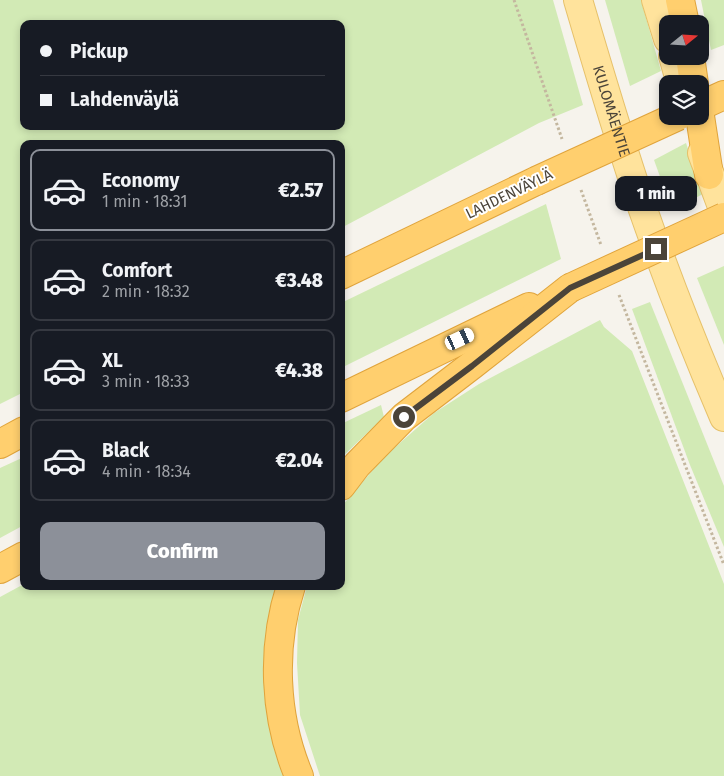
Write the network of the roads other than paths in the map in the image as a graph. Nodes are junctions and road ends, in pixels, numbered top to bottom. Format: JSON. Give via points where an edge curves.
{"nodes":[{"id":1,"x":578,"y":0,"type":"edge"},
{"id":2,"x":656,"y":0,"type":"edge"},
{"id":3,"x":680,"y":0,"type":"edge"},
{"id":4,"x":661,"y":15,"type":"edge"},
{"id":5,"x":682,"y":15,"type":"edge"},
{"id":6,"x":724,"y":95,"type":"edge"},
{"id":7,"x":709,"y":102,"type":"edge"},
{"id":8,"x":659,"y":125,"type":"edge"},
{"id":9,"x":694,"y":125,"type":"edge"},
{"id":10,"x":701,"y":125,"type":"edge"},
{"id":11,"x":709,"y":175,"type":"junction"},
{"id":12,"x":724,"y":212,"type":"edge"},
{"id":13,"x":724,"y":218,"type":"edge"},
{"id":14,"x":345,"y":273,"type":"edge"},
{"id":15,"x":570,"y":288,"type":"junction"},
{"id":16,"x":345,"y":396,"type":"edge"},
{"id":17,"x":724,"y":417,"type":"edge"},
{"id":18,"x":20,"y":433,"type":"edge"},
{"id":19,"x":0,"y":444,"type":"edge"},
{"id":20,"x":345,"y":481,"type":"edge"},
{"id":21,"x":20,"y":558,"type":"edge"},
{"id":22,"x":0,"y":569,"type":"edge"},
{"id":23,"x":290,"y":590,"type":"edge"},
{"id":24,"x":299,"y":776,"type":"edge"}],
"edges":[{"from":1,"to":17,"type":"main road","name":"KULOMÄENTIE","via":[[642,205]]},
{"from":2,"to":4,"type":"main road"},
{"from":3,"to":5,"type":"highway"},
{"from":6,"to":7,"type":"highway"},
{"from":8,"to":14,"type":"highway","name":"LAHDENVÄYLÄ","bridge":true},
{"from":9,"to":11,"type":"main road"},
{"from":10,"to":11,"type":"highway"},
{"from":11,"to":12,"type":"main road"},
{"from":13,"to":15,"type":"highway","bridge":true},
{"from":15,"to":16,"type":"highway"},
{"from":15,"to":20,"type":"highway","via":[[404,417]]},
{"from":18,"to":19,"type":"highway"},
{"from":21,"to":22,"type":"highway"},
{"from":23,"to":24,"type":"highway","via":[[279,642],[279,682],[282,722]]}]}
